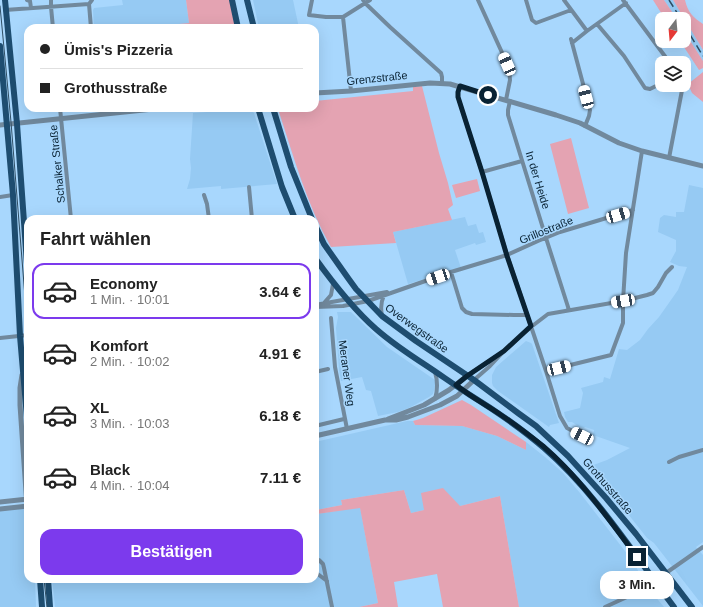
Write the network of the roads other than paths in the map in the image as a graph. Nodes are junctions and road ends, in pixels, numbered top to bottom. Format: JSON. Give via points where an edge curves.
{"nodes":[{"id":1,"x":5,"y":0,"type":"edge"},
{"id":2,"x":27,"y":0,"type":"edge"},
{"id":3,"x":51,"y":0,"type":"edge"},
{"id":4,"x":232,"y":0,"type":"edge"},
{"id":5,"x":247,"y":0,"type":"edge"},
{"id":6,"x":312,"y":0,"type":"edge"},
{"id":7,"x":370,"y":0,"type":"edge"},
{"id":8,"x":478,"y":0,"type":"edge"},
{"id":9,"x":526,"y":0,"type":"edge"},
{"id":10,"x":564,"y":0,"type":"edge"},
{"id":11,"x":91,"y":1,"type":"edge"},
{"id":12,"x":364,"y":2,"type":"edge"},
{"id":13,"x":624,"y":2,"type":"edge"},
{"id":14,"x":51,"y":7,"type":"junction"},
{"id":15,"x":31,"y":8,"type":"junction"},
{"id":16,"x":6,"y":10,"type":"junction"},
{"id":17,"x":571,"y":10,"type":"junction"},
{"id":18,"x":343,"y":17,"type":"junction"},
{"id":19,"x":53,"y":24,"type":"edge"},
{"id":20,"x":90,"y":24,"type":"edge"},
{"id":21,"x":237,"y":24,"type":"edge"},
{"id":22,"x":253,"y":24,"type":"edge"},
{"id":23,"x":597,"y":24,"type":"junction"},
{"id":24,"x":587,"y":31,"type":"junction"},
{"id":25,"x":0,"y":46,"type":"edge"},
{"id":26,"x":665,"y":56,"type":"edge"},
{"id":27,"x":442,"y":83,"type":"junction"},
{"id":28,"x":460,"y":86,"type":"junction"},
{"id":29,"x":655,"y":86,"type":"edge"},
{"id":30,"x":351,"y":91,"type":"junction"},
{"id":31,"x":682,"y":92,"type":"edge"},
{"id":32,"x":319,"y":93,"type":"edge"},
{"id":33,"x":508,"y":100,"type":"junction"},
{"id":34,"x":60,"y":112,"type":"edge"},
{"id":35,"x":122,"y":112,"type":"edge"},
{"id":36,"x":259,"y":112,"type":"edge"},
{"id":37,"x":274,"y":112,"type":"edge"},
{"id":38,"x":61,"y":119,"type":"junction"},
{"id":39,"x":17,"y":124,"type":"junction"},
{"id":40,"x":0,"y":125,"type":"edge"},
{"id":41,"x":7,"y":125,"type":"junction"},
{"id":42,"x":585,"y":126,"type":"junction"},
{"id":43,"x":642,"y":151,"type":"junction"},
{"id":44,"x":669,"y":158,"type":"junction"},
{"id":45,"x":522,"y":161,"type":"junction"},
{"id":46,"x":703,"y":166,"type":"edge"},
{"id":47,"x":482,"y":172,"type":"junction"},
{"id":48,"x":249,"y":187,"type":"dead end"},
{"id":49,"x":13,"y":195,"type":"junction"},
{"id":50,"x":204,"y":195,"type":"dead end"},
{"id":51,"x":0,"y":197,"type":"edge"},
{"id":52,"x":633,"y":210,"type":"junction"},
{"id":53,"x":71,"y":215,"type":"edge"},
{"id":54,"x":208,"y":215,"type":"edge"},
{"id":55,"x":252,"y":215,"type":"edge"},
{"id":56,"x":293,"y":215,"type":"edge"},
{"id":57,"x":310,"y":215,"type":"edge"},
{"id":58,"x":24,"y":222,"type":"edge"},
{"id":59,"x":319,"y":233,"type":"edge"},
{"id":60,"x":546,"y":238,"type":"junction"},
{"id":61,"x":507,"y":256,"type":"junction"},
{"id":62,"x":319,"y":264,"type":"edge"},
{"id":63,"x":672,"y":267,"type":"dead end"},
{"id":64,"x":451,"y":272,"type":"junction"},
{"id":65,"x":333,"y":284,"type":"junction"},
{"id":66,"x":399,"y":290,"type":"junction"},
{"id":67,"x":384,"y":295,"type":"junction"},
{"id":68,"x":366,"y":299,"type":"junction"},
{"id":69,"x":623,"y":301,"type":"junction"},
{"id":70,"x":350,"y":302,"type":"junction"},
{"id":71,"x":324,"y":303,"type":"junction"},
{"id":72,"x":319,"y":305,"type":"edge"},
{"id":73,"x":319,"y":306,"type":"edge"},
{"id":74,"x":569,"y":310,"type":"junction"},
{"id":75,"x":527,"y":315,"type":"junction"},
{"id":76,"x":382,"y":316,"type":"junction"},
{"id":77,"x":331,"y":318,"type":"dead end"},
{"id":78,"x":531,"y":326,"type":"junction"},
{"id":79,"x":20,"y":336,"type":"junction"},
{"id":80,"x":24,"y":336,"type":"edge"},
{"id":81,"x":0,"y":338,"type":"edge"},
{"id":82,"x":504,"y":351,"type":"junction"},
{"id":83,"x":23,"y":366,"type":"junction"},
{"id":84,"x":328,"y":369,"type":"dead end"},
{"id":85,"x":319,"y":371,"type":"edge"},
{"id":86,"x":434,"y":371,"type":"junction"},
{"id":87,"x":546,"y":371,"type":"junction"},
{"id":88,"x":467,"y":376,"type":"junction"},
{"id":89,"x":24,"y":379,"type":"edge"},
{"id":90,"x":474,"y":380,"type":"junction"},
{"id":91,"x":456,"y":385,"type":"junction"},
{"id":92,"x":463,"y":391,"type":"junction"},
{"id":93,"x":435,"y":399,"type":"junction"},
{"id":94,"x":344,"y":419,"type":"junction"},
{"id":95,"x":385,"y":420,"type":"junction"},
{"id":96,"x":319,"y":425,"type":"edge"},
{"id":97,"x":347,"y":429,"type":"junction"},
{"id":98,"x":319,"y":435,"type":"edge"},
{"id":99,"x":582,"y":436,"type":"dead end"},
{"id":100,"x":703,"y":450,"type":"edge"},
{"id":101,"x":24,"y":459,"type":"edge"},
{"id":102,"x":669,"y":462,"type":"dead end"},
{"id":103,"x":24,"y":499,"type":"edge"},
{"id":104,"x":0,"y":502,"type":"edge"},
{"id":105,"x":24,"y":506,"type":"edge"},
{"id":106,"x":0,"y":509,"type":"edge"},
{"id":107,"x":702,"y":550,"type":"edge"},
{"id":108,"x":319,"y":560,"type":"edge"},
{"id":109,"x":666,"y":573,"type":"junction"},
{"id":110,"x":319,"y":575,"type":"edge"},
{"id":111,"x":654,"y":580,"type":"junction"},
{"id":112,"x":327,"y":582,"type":"junction"},
{"id":113,"x":40,"y":583,"type":"edge"},
{"id":114,"x":48,"y":583,"type":"edge"},
{"id":115,"x":42,"y":607,"type":"edge"},
{"id":116,"x":50,"y":607,"type":"edge"},
{"id":117,"x":332,"y":607,"type":"edge"},
{"id":118,"x":605,"y":607,"type":"edge"},
{"id":119,"x":674,"y":607,"type":"edge"},
{"id":120,"x":692,"y":607,"type":"edge"}],
"edges":[{"from":1,"to":16,"type":"main road"},
{"from":2,"to":15,"type":"street","via":[[30,1]]},
{"from":3,"to":14,"type":"street"},
{"from":4,"to":21,"type":"main road"},
{"from":5,"to":22,"type":"main road"},
{"from":6,"to":18,"type":"street","via":[[309,15]]},
{"from":7,"to":12,"type":"street"},
{"from":8,"to":33,"type":"street","name":"In der Heide","via":[[509,68]]},
{"from":9,"to":17,"type":"street","via":[[532,20],[536,23]]},
{"from":10,"to":17,"type":"street"},
{"from":11,"to":14,"type":"street"},
{"from":11,"to":20,"type":"street"},
{"from":12,"to":18,"type":"street"},
{"from":12,"to":27,"type":"street","via":[[441,73]]},
{"from":13,"to":23,"type":"street"},
{"from":13,"to":26,"type":"street"},
{"from":14,"to":15,"type":"street"},
{"from":14,"to":19,"type":"street"},
{"from":15,"to":16,"type":"street"},
{"from":16,"to":39,"type":"main road"},
{"from":17,"to":24,"type":"street"},
{"from":18,"to":30,"type":"street"},
{"from":23,"to":24,"type":"street"},
{"from":23,"to":29,"type":"street","via":[[624,56],[645,88]]},
{"from":24,"to":42,"type":"street","via":[[571,41],[590,110]]},
{"from":25,"to":41,"type":"main road"},
{"from":27,"to":28,"type":"street","name":"Grenzstraße"},
{"from":27,"to":30,"type":"street","name":"Grenzstraße"},
{"from":28,"to":33,"type":"street","name":"Grenzstraße"},
{"from":28,"to":47,"type":"street","via":[[458,97]]},
{"from":30,"to":32,"type":"street","name":"Grenzstraße"},
{"from":31,"to":44,"type":"street"},
{"from":33,"to":42,"type":"street","name":"Grenzstraße"},
{"from":33,"to":45,"type":"street","name":"In der Heide","via":[[508,112]]},
{"from":34,"to":38,"type":"street","name":"Schalker Straße"},
{"from":35,"to":38,"type":"street"},
{"from":36,"to":56,"type":"main road"},
{"from":37,"to":57,"type":"main road","via":[[291,167]]},
{"from":38,"to":39,"type":"street"},
{"from":38,"to":53,"type":"street","name":"Schalker Straße"},
{"from":39,"to":41,"type":"street"},
{"from":39,"to":58,"type":"main road"},
{"from":40,"to":41,"type":"street"},
{"from":41,"to":49,"type":"main road"},
{"from":42,"to":43,"type":"street","name":"Grenzstraße","via":[[618,143]]},
{"from":43,"to":44,"type":"street","name":"Grenzstraße"},
{"from":43,"to":52,"type":"street"},
{"from":44,"to":46,"type":"street","name":"Grenzstraße"},
{"from":45,"to":47,"type":"street"},
{"from":45,"to":60,"type":"street","name":"In der Heide"},
{"from":47,"to":61,"type":"street"},
{"from":48,"to":55,"type":"street"},
{"from":49,"to":51,"type":"street"},
{"from":49,"to":79,"type":"main road"},
{"from":50,"to":54,"type":"street"},
{"from":52,"to":60,"type":"street","name":"Grillostraße"},
{"from":52,"to":69,"type":"street","via":[[626,253]]},
{"from":59,"to":68,"type":"main road","name":"Overwegstraße","via":[[348,278]]},
{"from":60,"to":61,"type":"street","name":"Grillostraße"},
{"from":60,"to":74,"type":"street","name":"In der Heide"},
{"from":61,"to":64,"type":"street","name":"Grillostraße"},
{"from":61,"to":75,"type":"street"},
{"from":62,"to":65,"type":"main road"},
{"from":63,"to":69,"type":"street","via":[[653,293]]},
{"from":64,"to":66,"type":"street","name":"Grillostraße"},
{"from":64,"to":75,"type":"street","via":[[462,308],[466,312]]},
{"from":65,"to":70,"type":"main road"},
{"from":65,"to":71,"type":"street","via":[[331,295]]},
{"from":66,"to":67,"type":"street","name":"Grillostraße"},
{"from":66,"to":68,"type":"street","name":"Grillostraße"},
{"from":67,"to":68,"type":"street","name":"Grillostraße"},
{"from":67,"to":76,"type":"street","via":[[380,308]]},
{"from":68,"to":70,"type":"street","name":"Grillostraße"},
{"from":68,"to":76,"type":"main road","name":"Overwegstraße"},
{"from":69,"to":74,"type":"street"},
{"from":69,"to":87,"type":"street","via":[[623,323],[611,355]]},
{"from":70,"to":71,"type":"street","name":"Grillostraße"},
{"from":70,"to":73,"type":"street","name":"Grillostraße"},
{"from":70,"to":86,"type":"main road","via":[[359,314],[392,342]]},
{"from":71,"to":72,"type":"street","name":"Grillostraße"},
{"from":74,"to":78,"type":"street","via":[[548,314]]},
{"from":75,"to":78,"type":"street"},
{"from":76,"to":88,"type":"main road","name":"Overwegstraße"},
{"from":77,"to":94,"type":"street","name":"Meraner Weg","via":[[335,367]]},
{"from":78,"to":82,"type":"street"},
{"from":78,"to":87,"type":"street"},
{"from":79,"to":80,"type":"street"},
{"from":79,"to":81,"type":"street"},
{"from":79,"to":83,"type":"main road"},
{"from":82,"to":88,"type":"street"},
{"from":82,"to":90,"type":"street"},
{"from":83,"to":89,"type":"main road"},
{"from":83,"to":101,"type":"street","via":[[20,405]]},
{"from":84,"to":85,"type":"street"},
{"from":86,"to":91,"type":"main road"},
{"from":86,"to":93,"type":"street","via":[[438,387]]},
{"from":87,"to":99,"type":"street","via":[[560,416],[570,430]]},
{"from":88,"to":90,"type":"main road","name":"Overwegstraße"},
{"from":88,"to":91,"type":"street"},
{"from":90,"to":92,"type":"street"},
{"from":90,"to":109,"type":"main road","name":"Grothusstraße","via":[[536,426],[568,456],[606,498]]},
{"from":91,"to":92,"type":"main road"},
{"from":91,"to":93,"type":"street"},
{"from":92,"to":95,"type":"street","via":[[440,405],[416,414],[396,420]]},
{"from":92,"to":111,"type":"main road","name":"Grothusstraße","via":[[527,434],[559,462],[583,486]]},
{"from":93,"to":95,"type":"street"},
{"from":94,"to":96,"type":"street"},
{"from":94,"to":97,"type":"street","name":"Meraner Weg"},
{"from":95,"to":97,"type":"street"},
{"from":97,"to":98,"type":"street"},
{"from":100,"to":102,"type":"street"},
{"from":103,"to":104,"type":"street"},
{"from":105,"to":106,"type":"street"},
{"from":107,"to":109,"type":"street"},
{"from":108,"to":112,"type":"street","via":[[323,564]]},
{"from":109,"to":111,"type":"street"},
{"from":109,"to":120,"type":"main road","name":"Grothusstraße"},
{"from":110,"to":112,"type":"street"},
{"from":111,"to":118,"type":"street"},
{"from":111,"to":119,"type":"main road","name":"Grothusstraße"},
{"from":112,"to":117,"type":"street"},
{"from":113,"to":115,"type":"main road"},
{"from":114,"to":116,"type":"main road"}]}
